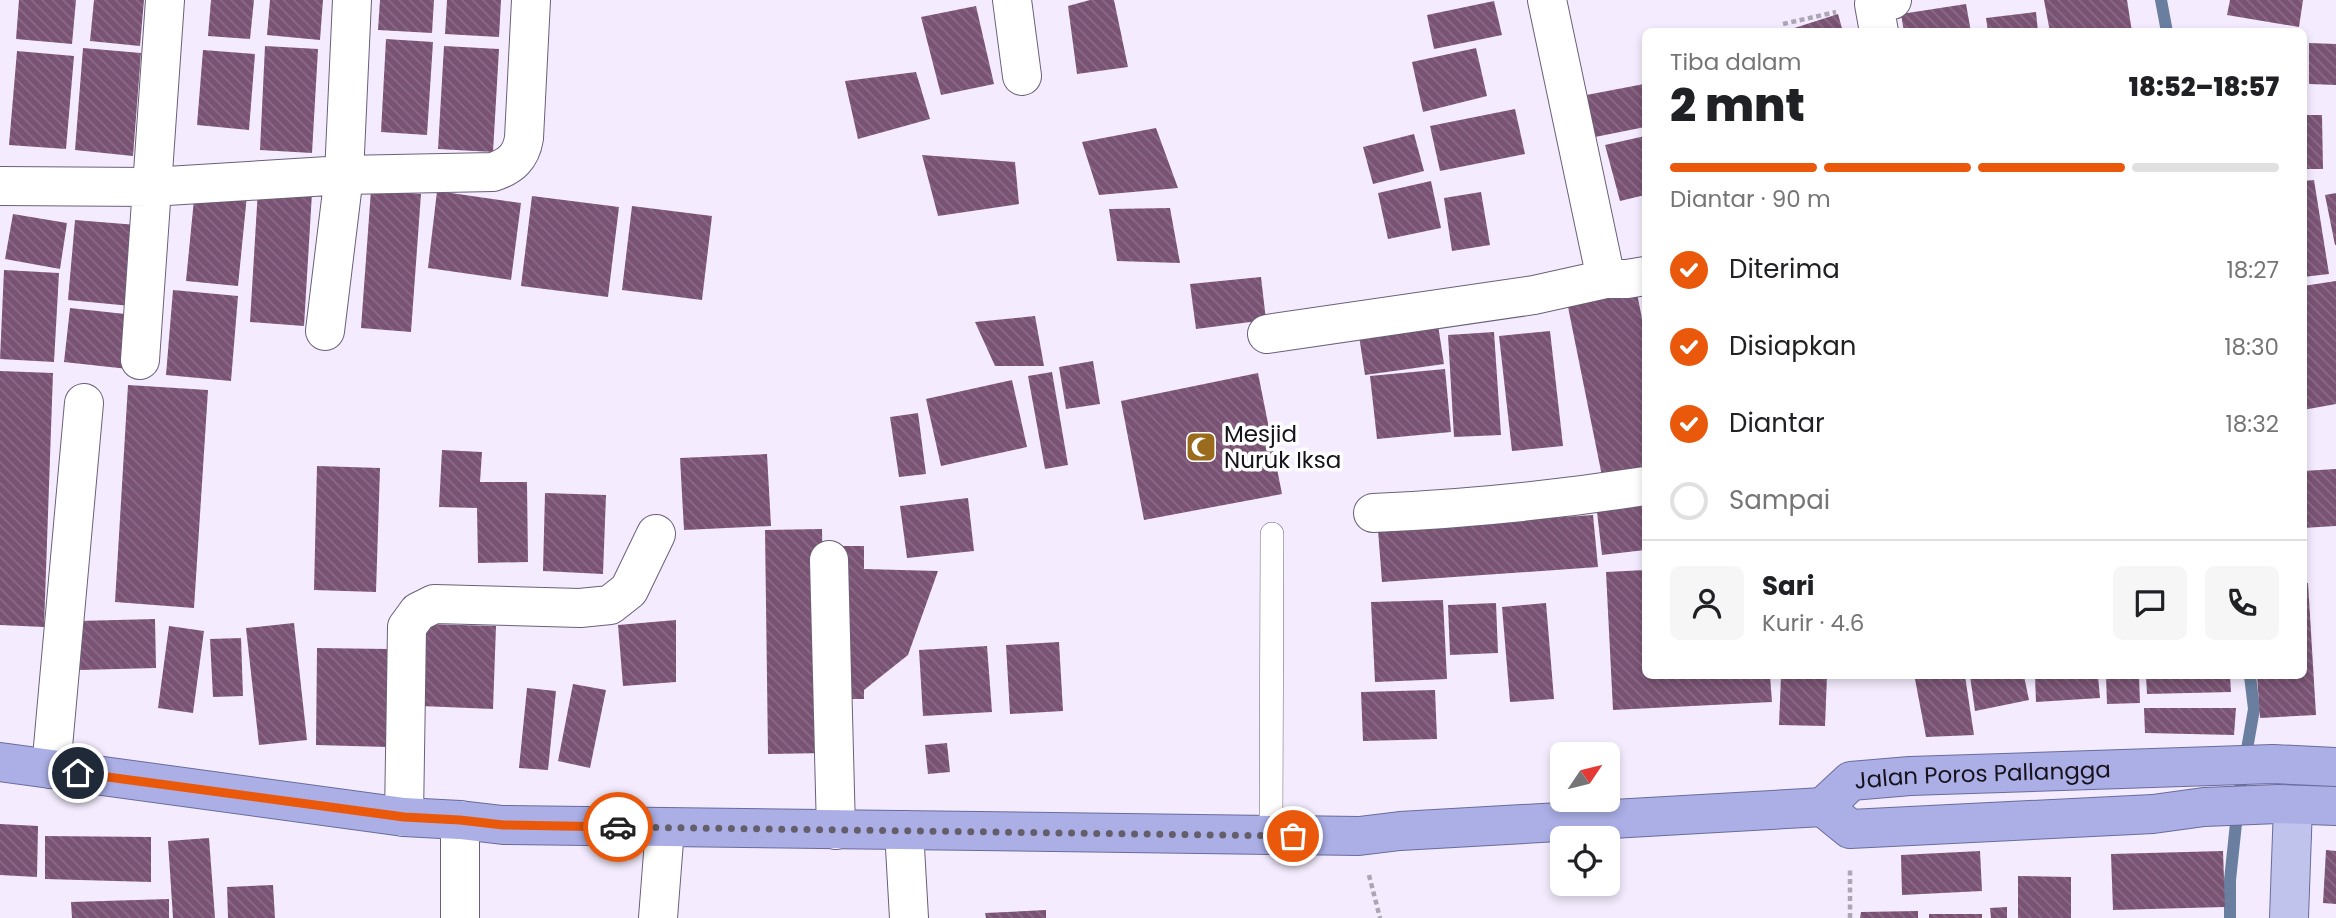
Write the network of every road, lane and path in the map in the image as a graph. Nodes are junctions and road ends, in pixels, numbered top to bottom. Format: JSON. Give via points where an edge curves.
{"nodes":[{"id":1,"x":165,"y":0,"type":"edge"},
{"id":2,"x":352,"y":0,"type":"edge"},
{"id":3,"x":530,"y":0,"type":"edge"},
{"id":4,"x":1012,"y":0,"type":"edge"},
{"id":5,"x":1547,"y":0,"type":"edge"},
{"id":6,"x":1881,"y":12,"type":"edge"},
{"id":7,"x":1783,"y":24,"type":"dead end"},
{"id":8,"x":1022,"y":76,"type":"dead end"},
{"id":9,"x":344,"y":175,"type":"junction"},
{"id":10,"x":0,"y":186,"type":"edge"},
{"id":11,"x":151,"y":187,"type":"junction"},
{"id":12,"x":1642,"y":276,"type":"edge"},
{"id":13,"x":1606,"y":279,"type":"junction"},
{"id":14,"x":325,"y":331,"type":"dead end"},
{"id":15,"x":1267,"y":334,"type":"dead end"},
{"id":16,"x":140,"y":360,"type":"dead end"},
{"id":17,"x":84,"y":402,"type":"dead end"},
{"id":18,"x":1642,"y":486,"type":"edge"},
{"id":19,"x":1373,"y":513,"type":"dead end"},
{"id":20,"x":656,"y":534,"type":"dead end"},
{"id":21,"x":1272,"y":534,"type":"dead end"},
{"id":22,"x":830,"y":560,"type":"dead end"},
{"id":23,"x":0,"y":762,"type":"edge"},
{"id":24,"x":2336,"y":767,"type":"edge"},
{"id":25,"x":51,"y":769,"type":"junction"},
{"id":26,"x":2293,"y":806,"type":"junction"},
{"id":27,"x":2336,"y":806,"type":"edge"},
{"id":28,"x":404,"y":817,"type":"junction"},
{"id":29,"x":1836,"y":818,"type":"junction"},
{"id":30,"x":460,"y":820,"type":"junction"},
{"id":31,"x":665,"y":828,"type":"junction"},
{"id":32,"x":836,"y":830,"type":"junction"},
{"id":33,"x":904,"y":830,"type":"junction"},
{"id":34,"x":1271,"y":835,"type":"junction"},
{"id":35,"x":460,"y":918,"type":"edge"},
{"id":36,"x":658,"y":918,"type":"edge"},
{"id":37,"x":909,"y":918,"type":"edge"},
{"id":38,"x":1850,"y":918,"type":"edge"},
{"id":39,"x":2289,"y":918,"type":"edge"}],
"edges":[{"from":1,"to":11,"type":"street"},
{"from":2,"to":9,"type":"street"},
{"from":3,"to":9,"type":"street","via":[[524,138],[522,152],[507,167],[493,172]]},
{"from":4,"to":8,"type":"street"},
{"from":5,"to":13,"type":"street"},
{"from":6,"to":7,"type":"path"},
{"from":9,"to":11,"type":"street"},
{"from":9,"to":14,"type":"street"},
{"from":10,"to":11,"type":"street"},
{"from":11,"to":16,"type":"street"},
{"from":12,"to":13,"type":"street"},
{"from":13,"to":15,"type":"street","via":[[1534,295]]},
{"from":17,"to":25,"type":"street"},
{"from":18,"to":19,"type":"street","via":[[1443,510]]},
{"from":20,"to":28,"type":"street","via":[[629,590],[610,605],[434,604],[418,612],[407,627]]},
{"from":21,"to":34,"type":"lane"},
{"from":22,"to":32,"type":"street"},
{"from":23,"to":25,"type":"highway"},
{"from":24,"to":29,"type":"highway","name":"Jalan Poros Pallangga","via":[[2273,764],[1851,781]]},
{"from":25,"to":28,"type":"highway"},
{"from":26,"to":27,"type":"highway","name":"Jalan Poros Pallangga"},
{"from":26,"to":29,"type":"highway","name":"Jalan Poros Pallangga","via":[[2153,814]]},
{"from":26,"to":39,"type":"main road"},
{"from":28,"to":30,"type":"highway"},
{"from":29,"to":34,"type":"highway","via":[[1359,836]]},
{"from":29,"to":38,"type":"path"},
{"from":30,"to":31,"type":"highway"},
{"from":30,"to":35,"type":"street"},
{"from":31,"to":32,"type":"highway"},
{"from":31,"to":36,"type":"street"},
{"from":32,"to":33,"type":"highway"},
{"from":33,"to":34,"type":"highway"},
{"from":33,"to":37,"type":"street"}]}
